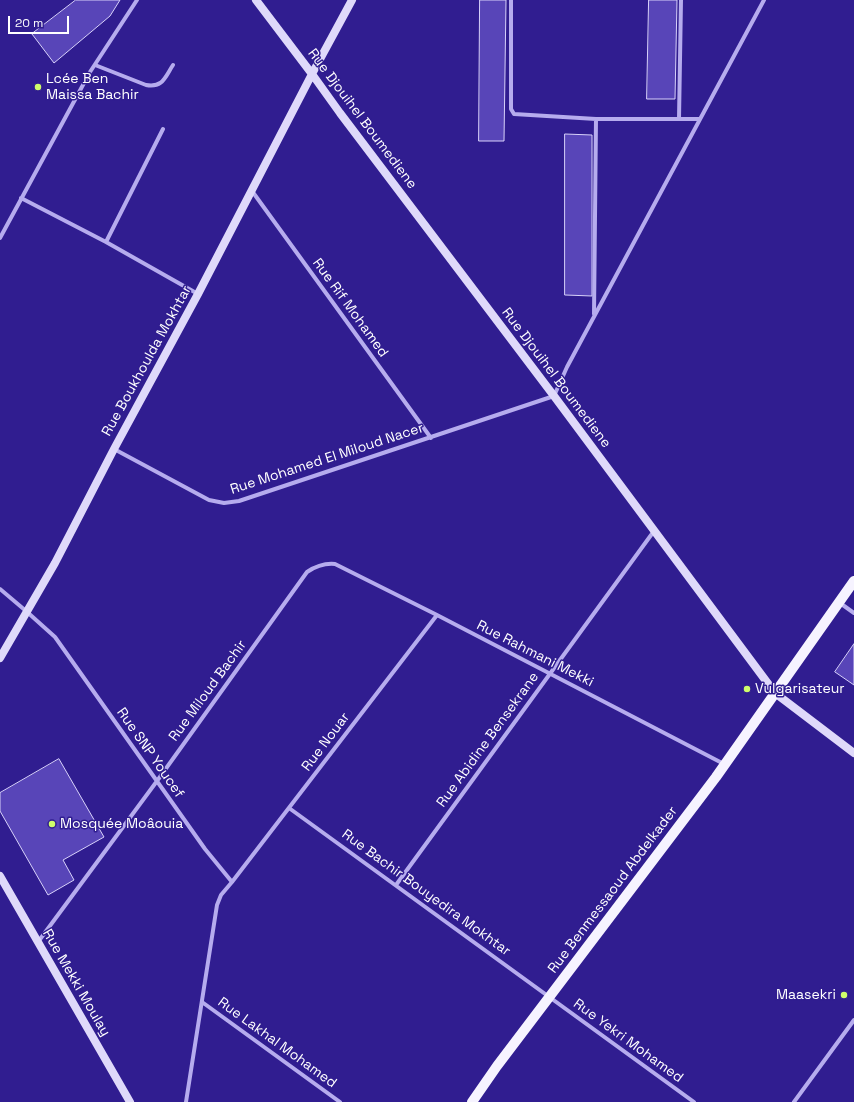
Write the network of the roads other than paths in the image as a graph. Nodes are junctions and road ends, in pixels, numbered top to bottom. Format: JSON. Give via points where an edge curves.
{"nodes":[{"id":1,"x":137,"y":0,"type":"edge"},
{"id":2,"x":256,"y":0,"type":"edge"},
{"id":3,"x":352,"y":0,"type":"edge"},
{"id":4,"x":511,"y":0,"type":"edge"},
{"id":5,"x":681,"y":0,"type":"edge"},
{"id":6,"x":764,"y":0,"type":"edge"},
{"id":7,"x":95,"y":65,"type":"junction"},
{"id":8,"x":172,"y":65,"type":"dead end"},
{"id":9,"x":312,"y":74,"type":"junction"},
{"id":10,"x":596,"y":118,"type":"junction"},
{"id":11,"x":678,"y":119,"type":"junction"},
{"id":12,"x":699,"y":119,"type":"junction"},
{"id":13,"x":163,"y":129,"type":"dead end"},
{"id":14,"x":252,"y":191,"type":"junction"},
{"id":15,"x":21,"y":198,"type":"junction"},
{"id":16,"x":0,"y":238,"type":"edge"},
{"id":17,"x":106,"y":242,"type":"junction"},
{"id":18,"x":198,"y":294,"type":"junction"},
{"id":19,"x":594,"y":316,"type":"junction"},
{"id":20,"x":554,"y":396,"type":"junction"},
{"id":21,"x":431,"y":438,"type":"junction"},
{"id":22,"x":114,"y":449,"type":"junction"},
{"id":23,"x":654,"y":531,"type":"junction"},
{"id":24,"x":335,"y":564,"type":"joint"},
{"id":25,"x":854,"y":581,"type":"edge"},
{"id":26,"x":0,"y":589,"type":"edge"},
{"id":27,"x":839,"y":603,"type":"junction"},
{"id":28,"x":26,"y":611,"type":"junction"},
{"id":29,"x":854,"y":613,"type":"edge"},
{"id":30,"x":437,"y":615,"type":"junction"},
{"id":31,"x":0,"y":658,"type":"edge"},
{"id":32,"x":550,"y":674,"type":"junction"},
{"id":33,"x":775,"y":693,"type":"junction"},
{"id":34,"x":854,"y":753,"type":"edge"},
{"id":35,"x":725,"y":765,"type":"junction"},
{"id":36,"x":157,"y":781,"type":"junction"},
{"id":37,"x":289,"y":808,"type":"junction"},
{"id":38,"x":0,"y":876,"type":"edge"},
{"id":39,"x":232,"y":882,"type":"junction"},
{"id":40,"x":396,"y":885,"type":"junction"},
{"id":41,"x":37,"y":943,"type":"junction"},
{"id":42,"x":550,"y":997,"type":"junction"},
{"id":43,"x":202,"y":1002,"type":"junction"},
{"id":44,"x":854,"y":1020,"type":"edge"},
{"id":45,"x":130,"y":1102,"type":"edge"},
{"id":46,"x":186,"y":1102,"type":"edge"},
{"id":47,"x":340,"y":1102,"type":"edge"},
{"id":48,"x":472,"y":1102,"type":"edge"},
{"id":49,"x":694,"y":1102,"type":"edge"},
{"id":50,"x":794,"y":1102,"type":"edge"}],
"edges":[{"from":1,"to":7,"type":"street"},
{"from":2,"to":9,"type":"street","name":"Rue Djouihel Boumediene"},
{"from":3,"to":9,"type":"street","name":"Rue Boukhoulda Mokhtar"},
{"from":4,"to":10,"type":"street","via":[[512,113]]},
{"from":5,"to":11,"type":"street"},
{"from":6,"to":12,"type":"street"},
{"from":7,"to":8,"type":"street","via":[[146,85],[155,86],[161,83]]},
{"from":7,"to":15,"type":"street"},
{"from":9,"to":14,"type":"street","name":"Rue Boukhoulda Mokhtar"},
{"from":9,"to":20,"type":"street","name":"Rue Djouihel Boumediene","via":[[344,120]]},
{"from":10,"to":11,"type":"street"},
{"from":10,"to":19,"type":"street"},
{"from":11,"to":12,"type":"street"},
{"from":12,"to":19,"type":"street"},
{"from":13,"to":17,"type":"street"},
{"from":14,"to":18,"type":"street","name":"Rue Boukhoulda Mokhtar"},
{"from":14,"to":21,"type":"street","name":"Rue Rif Mohamed"},
{"from":15,"to":16,"type":"street"},
{"from":15,"to":17,"type":"street"},
{"from":17,"to":18,"type":"street"},
{"from":18,"to":22,"type":"street","name":"Rue Boukhoulda Mokhtar"},
{"from":19,"to":20,"type":"street"},
{"from":20,"to":21,"type":"street","name":"Rue Mohamed El Miloud Nacer"},
{"from":20,"to":23,"type":"street","name":"Rue Djouihel Boumediene"},
{"from":21,"to":22,"type":"street","name":"Rue Mohamed El Miloud Nacer","via":[[260,495],[224,502],[201,497]]},
{"from":22,"to":28,"type":"street","name":"Rue Boukhoulda Mokhtar","via":[[55,563]]},
{"from":23,"to":32,"type":"street","name":"Rue Abidine Bensekrane"},
{"from":23,"to":33,"type":"street","name":"Rue Djouihel Boumediene"},
{"from":24,"to":30,"type":"street","name":"Rue Rahmani Mekki"},
{"from":24,"to":36,"type":"street","name":"Rue Miloud Bachir","via":[[317,566],[308,572]]},
{"from":25,"to":27,"type":"main road","name":"Rue Benmessaoud Abdelkader"},
{"from":26,"to":28,"type":"street","name":"Rue SNP Youcef"},
{"from":27,"to":29,"type":"street"},
{"from":27,"to":33,"type":"main road","name":"Rue Benmessaoud Abdelkader"},
{"from":28,"to":31,"type":"street","name":"Rue Boukhoulda Mokhtar"},
{"from":28,"to":36,"type":"street","name":"Rue SNP Youcef","via":[[55,638]]},
{"from":30,"to":32,"type":"street","name":"Rue Rahmani Mekki"},
{"from":30,"to":37,"type":"street","name":"Rue Nouar"},
{"from":32,"to":35,"type":"street","name":"Rue Rahmani Mekki"},
{"from":32,"to":40,"type":"street","name":"Rue Abidine Bensekrane"},
{"from":33,"to":34,"type":"street","name":"Rue Djouihel Boumediene"},
{"from":33,"to":35,"type":"main road","name":"Rue Benmessaoud Abdelkader"},
{"from":35,"to":42,"type":"main road","name":"Rue Benmessaoud Abdelkader"},
{"from":36,"to":39,"type":"street","name":"Rue SNP Youcef","via":[[205,849]]},
{"from":36,"to":41,"type":"street","name":"Rue Miloud Bachir"},
{"from":37,"to":39,"type":"street","name":"Rue Nouar"},
{"from":37,"to":40,"type":"street","name":"Rue Bachir Bouyedira Mokhtar"},
{"from":38,"to":41,"type":"street","name":"Rue Mekki Moulay"},
{"from":39,"to":43,"type":"street","via":[[218,900]]},
{"from":40,"to":42,"type":"street","name":"Rue Bachir Bouyedira Mokhtar"},
{"from":41,"to":45,"type":"street","name":"Rue Mekki Moulay"},
{"from":42,"to":48,"type":"main road","name":"Rue Benmessaoud Abdelkader"},
{"from":42,"to":49,"type":"street","name":"Rue Yekri Mohamed"},
{"from":43,"to":46,"type":"street"},
{"from":43,"to":47,"type":"street","name":"Rue Lakhal Mohamed"},
{"from":44,"to":50,"type":"street"}]}
